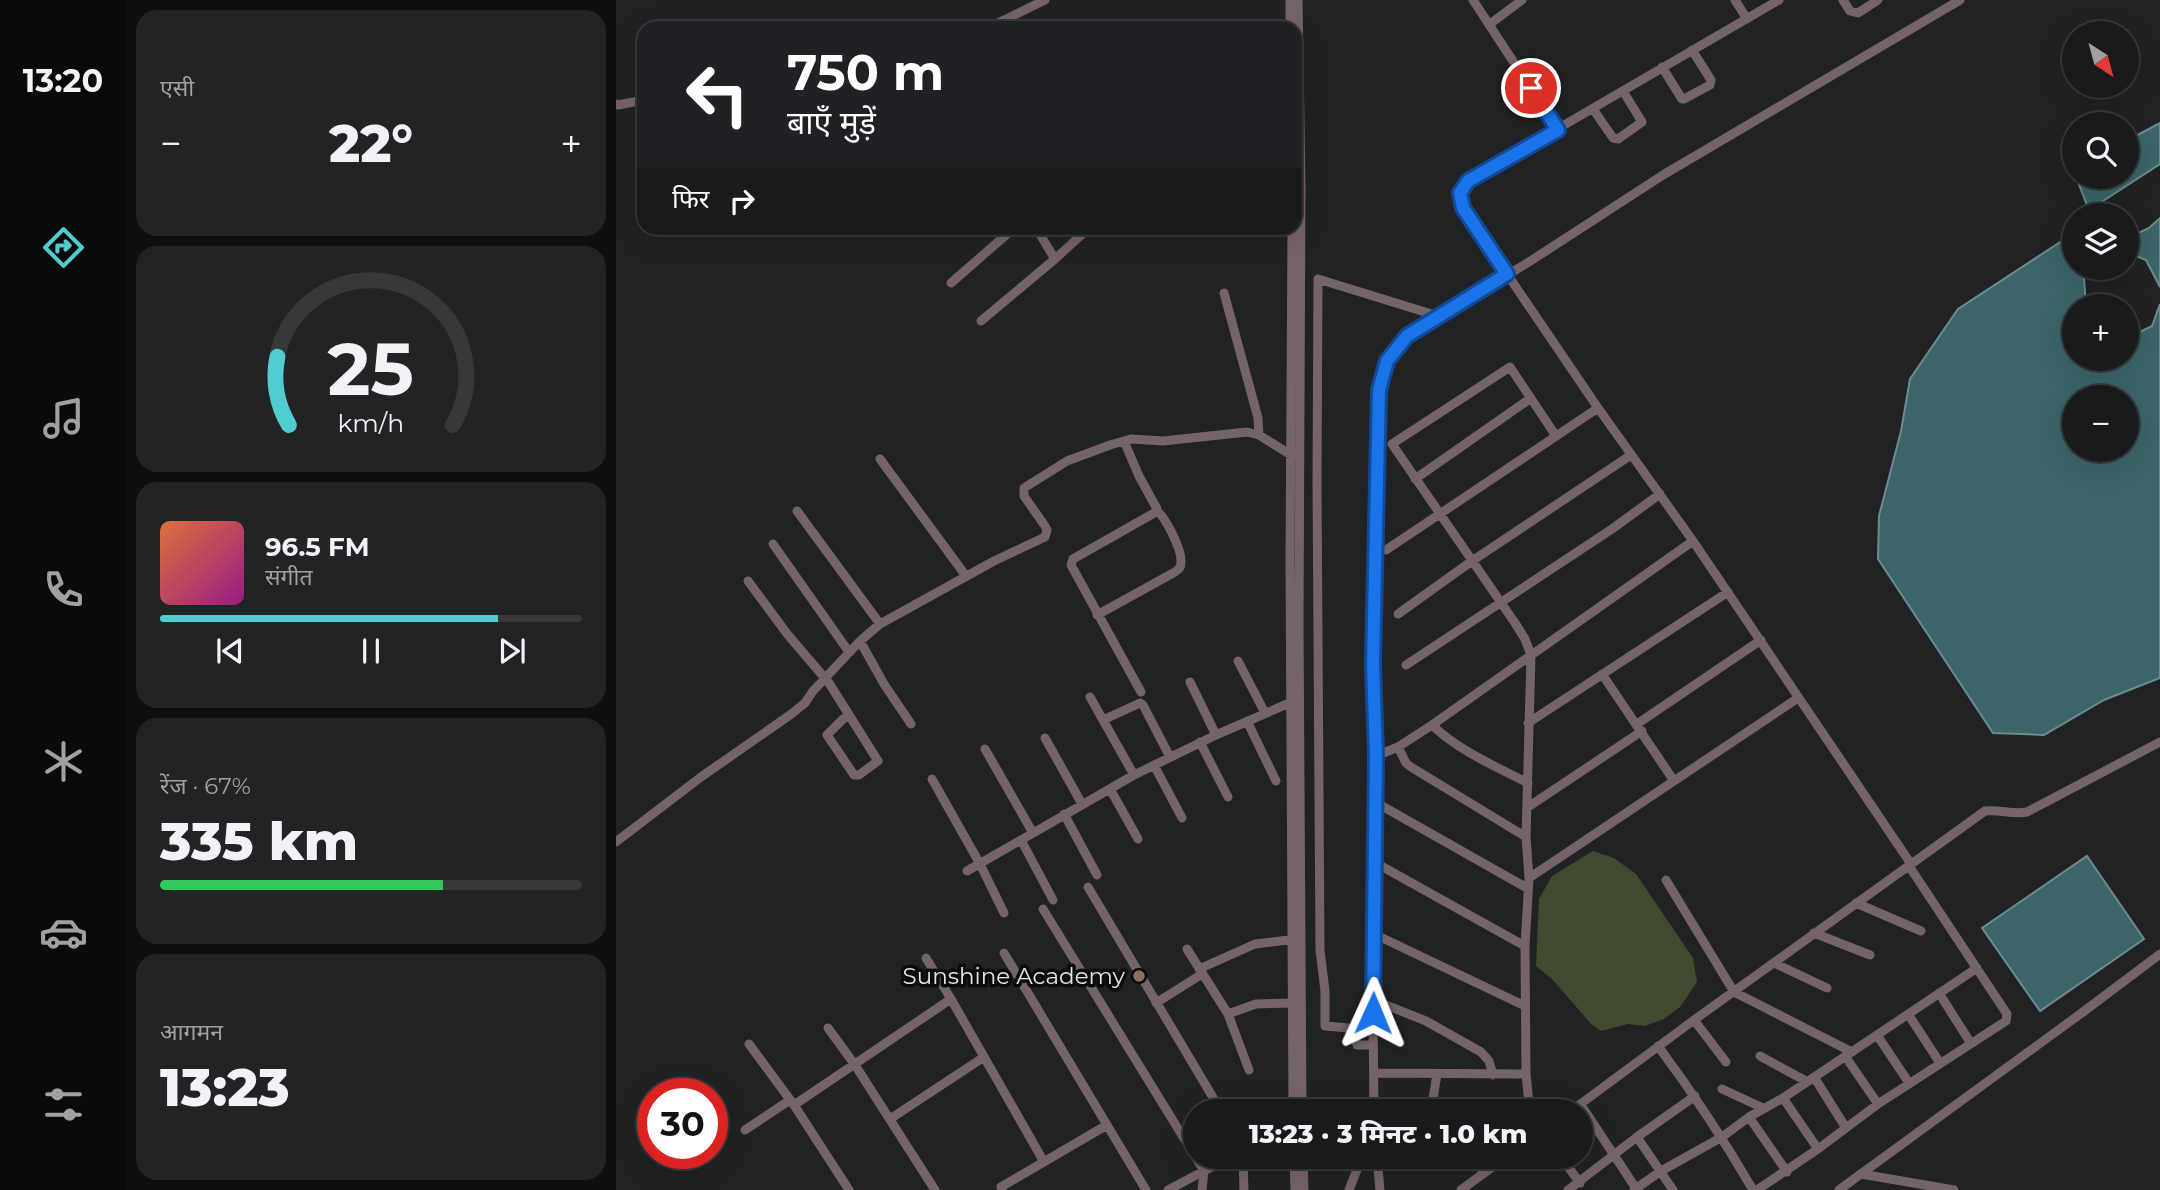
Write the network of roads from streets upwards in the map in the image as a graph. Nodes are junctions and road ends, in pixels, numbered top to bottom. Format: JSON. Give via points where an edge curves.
{"nodes":[{"id":1,"x":1045,"y":0,"type":"edge"},
{"id":2,"x":1290,"y":0,"type":"edge"},
{"id":3,"x":1298,"y":0,"type":"edge"},
{"id":4,"x":1473,"y":0,"type":"edge"},
{"id":5,"x":1522,"y":0,"type":"edge"},
{"id":6,"x":1735,"y":0,"type":"edge"},
{"id":7,"x":1779,"y":0,"type":"edge"},
{"id":8,"x":1843,"y":0,"type":"edge"},
{"id":9,"x":1878,"y":0,"type":"edge"},
{"id":10,"x":1960,"y":0,"type":"edge"},
{"id":11,"x":1747,"y":19,"type":"junction"},
{"id":12,"x":1002,"y":21,"type":"edge"},
{"id":13,"x":1290,"y":21,"type":"edge"},
{"id":14,"x":1298,"y":21,"type":"edge"},
{"id":15,"x":1490,"y":24,"type":"junction"},
{"id":16,"x":1692,"y":50,"type":"junction"},
{"id":17,"x":1662,"y":67,"type":"junction"},
{"id":18,"x":1623,"y":91,"type":"junction"},
{"id":19,"x":637,"y":101,"type":"edge"},
{"id":20,"x":616,"y":104,"type":"edge"},
{"id":21,"x":1593,"y":109,"type":"junction"},
{"id":22,"x":1558,"y":130,"type":"junction"},
{"id":23,"x":1006,"y":235,"type":"edge"},
{"id":24,"x":1040,"y":235,"type":"edge"},
{"id":25,"x":1081,"y":235,"type":"edge"},
{"id":26,"x":1292,"y":235,"type":"edge"},
{"id":27,"x":1297,"y":235,"type":"edge"},
{"id":28,"x":1055,"y":259,"type":"junction"},
{"id":29,"x":1507,"y":274,"type":"junction"},
{"id":30,"x":951,"y":283,"type":"dead end"},
{"id":31,"x":1224,"y":293,"type":"dead end"},
{"id":32,"x":1438,"y":316,"type":"junction"},
{"id":33,"x":981,"y":321,"type":"dead end"},
{"id":34,"x":1531,"y":398,"type":"junction"},
{"id":35,"x":1598,"y":408,"type":"junction"},
{"id":36,"x":1259,"y":435,"type":"junction"},
{"id":37,"x":1556,"y":436,"type":"junction"},
{"id":38,"x":1125,"y":441,"type":"junction"},
{"id":39,"x":1295,"y":455,"type":"junction"},
{"id":40,"x":1631,"y":455,"type":"junction"},
{"id":41,"x":880,"y":459,"type":"dead end"},
{"id":42,"x":1415,"y":479,"type":"junction"},
{"id":43,"x":1660,"y":494,"type":"junction"},
{"id":44,"x":1157,"y":510,"type":"junction"},
{"id":45,"x":797,"y":511,"type":"dead end"},
{"id":46,"x":1439,"y":514,"type":"junction"},
{"id":47,"x":1693,"y":541,"type":"junction"},
{"id":48,"x":772,"y":544,"type":"dead end"},
{"id":49,"x":1386,"y":550,"type":"dead end"},
{"id":50,"x":1472,"y":561,"type":"junction"},
{"id":51,"x":966,"y":576,"type":"junction"},
{"id":52,"x":748,"y":581,"type":"dead end"},
{"id":53,"x":1728,"y":592,"type":"junction"},
{"id":54,"x":1500,"y":603,"type":"junction"},
{"id":55,"x":1398,"y":614,"type":"dead end"},
{"id":56,"x":1097,"y":615,"type":"junction"},
{"id":57,"x":880,"y":624,"type":"junction"},
{"id":58,"x":1761,"y":640,"type":"junction"},
{"id":59,"x":860,"y":641,"type":"junction"},
{"id":60,"x":849,"y":652,"type":"junction"},
{"id":61,"x":1531,"y":654,"type":"junction"},
{"id":62,"x":1238,"y":661,"type":"dead end"},
{"id":63,"x":1406,"y":665,"type":"dead end"},
{"id":64,"x":1602,"y":674,"type":"junction"},
{"id":65,"x":824,"y":679,"type":"junction"},
{"id":66,"x":1190,"y":682,"type":"dead end"},
{"id":67,"x":1141,"y":692,"type":"dead end"},
{"id":68,"x":1090,"y":697,"type":"dead end"},
{"id":69,"x":1798,"y":698,"type":"junction"},
{"id":70,"x":1295,"y":701,"type":"junction"},
{"id":71,"x":1265,"y":713,"type":"junction"},
{"id":72,"x":849,"y":716,"type":"junction"},
{"id":73,"x":1103,"y":720,"type":"junction"},
{"id":74,"x":1247,"y":721,"type":"junction"},
{"id":75,"x":1528,"y":723,"type":"junction"},
{"id":76,"x":911,"y":724,"type":"dead end"},
{"id":77,"x":1432,"y":725,"type":"junction"},
{"id":78,"x":1639,"y":728,"type":"junction"},
{"id":79,"x":1216,"y":735,"type":"junction"},
{"id":80,"x":1045,"y":738,"type":"dead end"},
{"id":81,"x":2160,"y":742,"type":"edge"},
{"id":82,"x":1200,"y":743,"type":"junction"},
{"id":83,"x":1398,"y":747,"type":"junction"},
{"id":84,"x":985,"y":749,"type":"dead end"},
{"id":85,"x":1376,"y":756,"type":"junction"},
{"id":86,"x":1170,"y":757,"type":"junction"},
{"id":87,"x":1154,"y":765,"type":"junction"},
{"id":88,"x":1133,"y":775,"type":"junction"},
{"id":89,"x":932,"y":779,"type":"dead end"},
{"id":90,"x":1276,"y":781,"type":"dead end"},
{"id":91,"x":1674,"y":781,"type":"junction"},
{"id":92,"x":1528,"y":783,"type":"junction"},
{"id":93,"x":1110,"y":789,"type":"junction"},
{"id":94,"x":1228,"y":797,"type":"dead end"},
{"id":95,"x":1375,"y":802,"type":"junction"},
{"id":96,"x":1082,"y":804,"type":"junction"},
{"id":97,"x":1528,"y":807,"type":"junction"},
{"id":98,"x":1064,"y":814,"type":"junction"},
{"id":99,"x":1182,"y":818,"type":"dead end"},
{"id":100,"x":1033,"y":833,"type":"junction"},
{"id":101,"x":1526,"y":837,"type":"junction"},
{"id":102,"x":1138,"y":839,"type":"dead end"},
{"id":103,"x":1021,"y":840,"type":"junction"},
{"id":104,"x":616,"y":842,"type":"edge"},
{"id":105,"x":1374,"y":862,"type":"junction"},
{"id":106,"x":980,"y":864,"type":"junction"},
{"id":107,"x":1910,"y":865,"type":"junction"},
{"id":108,"x":967,"y":870,"type":"dead end"},
{"id":109,"x":1097,"y":875,"type":"dead end"},
{"id":110,"x":1529,"y":878,"type":"junction"},
{"id":111,"x":1666,"y":880,"type":"dead end"},
{"id":112,"x":1088,"y":887,"type":"dead end"},
{"id":113,"x":1527,"y":888,"type":"junction"},
{"id":114,"x":1053,"y":900,"type":"dead end"},
{"id":115,"x":1856,"y":903,"type":"junction"},
{"id":116,"x":1042,"y":909,"type":"dead end"},
{"id":117,"x":1004,"y":913,"type":"dead end"},
{"id":118,"x":1921,"y":931,"type":"dead end"},
{"id":119,"x":1814,"y":933,"type":"junction"},
{"id":120,"x":1374,"y":934,"type":"junction"},
{"id":121,"x":1297,"y":939,"type":"junction"},
{"id":122,"x":1525,"y":946,"type":"junction"},
{"id":123,"x":1187,"y":949,"type":"dead end"},
{"id":124,"x":1004,"y":953,"type":"dead end"},
{"id":125,"x":2160,"y":954,"type":"edge"},
{"id":126,"x":1870,"y":955,"type":"dead end"},
{"id":127,"x":926,"y":958,"type":"dead end"},
{"id":128,"x":1774,"y":963,"type":"junction"},
{"id":129,"x":1977,"y":968,"type":"junction"},
{"id":130,"x":1200,"y":971,"type":"junction"},
{"id":131,"x":1827,"y":988,"type":"dead end"},
{"id":132,"x":1734,"y":992,"type":"junction"},
{"id":133,"x":1939,"y":993,"type":"junction"},
{"id":134,"x":951,"y":999,"type":"junction"},
{"id":135,"x":1373,"y":1000,"type":"junction"},
{"id":136,"x":1156,"y":1003,"type":"junction"},
{"id":137,"x":1293,"y":1003,"type":"junction"},
{"id":138,"x":1525,"y":1006,"type":"junction"},
{"id":139,"x":1228,"y":1014,"type":"junction"},
{"id":140,"x":1908,"y":1014,"type":"junction"},
{"id":141,"x":1694,"y":1020,"type":"junction"},
{"id":142,"x":828,"y":1028,"type":"dead end"},
{"id":143,"x":1877,"y":1035,"type":"junction"},
{"id":144,"x":1970,"y":1042,"type":"junction"},
{"id":145,"x":749,"y":1044,"type":"dead end"},
{"id":146,"x":1373,"y":1045,"type":"junction"},
{"id":147,"x":1658,"y":1046,"type":"junction"},
{"id":148,"x":1849,"y":1054,"type":"junction"},
{"id":149,"x":984,"y":1056,"type":"junction"},
{"id":150,"x":1760,"y":1056,"type":"dead end"},
{"id":151,"x":1726,"y":1062,"type":"dead end"},
{"id":152,"x":1940,"y":1063,"type":"junction"},
{"id":153,"x":855,"y":1065,"type":"junction"},
{"id":154,"x":1249,"y":1070,"type":"dead end"},
{"id":155,"x":1374,"y":1073,"type":"junction"},
{"id":156,"x":1437,"y":1074,"type":"junction"},
{"id":157,"x":1527,"y":1074,"type":"junction"},
{"id":158,"x":1493,"y":1075,"type":"junction"},
{"id":159,"x":1810,"y":1079,"type":"junction"},
{"id":160,"x":1909,"y":1083,"type":"junction"},
{"id":161,"x":1722,"y":1089,"type":"dead end"},
{"id":162,"x":1695,"y":1096,"type":"junction"},
{"id":163,"x":1783,"y":1098,"type":"junction"},
{"id":164,"x":1214,"y":1099,"type":"edge"},
{"id":165,"x":1293,"y":1099,"type":"edge"},
{"id":166,"x":1302,"y":1099,"type":"edge"},
{"id":167,"x":1374,"y":1099,"type":"edge"},
{"id":168,"x":1433,"y":1099,"type":"edge"},
{"id":169,"x":1529,"y":1099,"type":"edge"},
{"id":170,"x":1589,"y":1099,"type":"edge"},
{"id":171,"x":792,"y":1103,"type":"junction"},
{"id":172,"x":1878,"y":1104,"type":"junction"},
{"id":173,"x":1763,"y":1108,"type":"junction"},
{"id":174,"x":1748,"y":1117,"type":"junction"},
{"id":175,"x":890,"y":1119,"type":"junction"},
{"id":176,"x":1593,"y":1123,"type":"edge"},
{"id":177,"x":1107,"y":1125,"type":"junction"},
{"id":178,"x":1846,"y":1128,"type":"junction"},
{"id":179,"x":745,"y":1129,"type":"dead end"},
{"id":180,"x":1637,"y":1137,"type":"junction"},
{"id":181,"x":1722,"y":1137,"type":"junction"},
{"id":182,"x":1818,"y":1149,"type":"junction"},
{"id":183,"x":1613,"y":1154,"type":"junction"},
{"id":184,"x":1044,"y":1161,"type":"junction"},
{"id":185,"x":1207,"y":1169,"type":"edge"},
{"id":186,"x":1243,"y":1169,"type":"edge"},
{"id":187,"x":1294,"y":1169,"type":"edge"},
{"id":188,"x":1303,"y":1169,"type":"edge"},
{"id":189,"x":1357,"y":1169,"type":"edge"},
{"id":190,"x":1378,"y":1169,"type":"edge"},
{"id":191,"x":1483,"y":1169,"type":"edge"},
{"id":192,"x":1489,"y":1169,"type":"edge"},
{"id":193,"x":1570,"y":1169,"type":"edge"},
{"id":194,"x":1204,"y":1171,"type":"junction"},
{"id":195,"x":1486,"y":1171,"type":"junction"},
{"id":196,"x":1661,"y":1171,"type":"junction"},
{"id":197,"x":1787,"y":1172,"type":"junction"},
{"id":198,"x":1861,"y":1174,"type":"junction"},
{"id":199,"x":1580,"y":1183,"type":"junction"},
{"id":200,"x":1466,"y":1188,"type":"edge"},
{"id":201,"x":999,"y":1189,"type":"edge"},
{"id":202,"x":1635,"y":1189,"type":"edge"},
{"id":203,"x":1843,"y":1189,"type":"edge"},
{"id":204,"x":849,"y":1190,"type":"edge"},
{"id":205,"x":935,"y":1190,"type":"edge"},
{"id":206,"x":1146,"y":1190,"type":"edge"},
{"id":207,"x":1168,"y":1190,"type":"edge"},
{"id":208,"x":1202,"y":1190,"type":"edge"},
{"id":209,"x":1244,"y":1190,"type":"edge"},
{"id":210,"x":1295,"y":1190,"type":"edge"},
{"id":211,"x":1304,"y":1190,"type":"edge"},
{"id":212,"x":1349,"y":1190,"type":"edge"},
{"id":213,"x":1380,"y":1190,"type":"edge"},
{"id":214,"x":1568,"y":1190,"type":"edge"},
{"id":215,"x":1673,"y":1190,"type":"edge"},
{"id":216,"x":1755,"y":1190,"type":"edge"},
{"id":217,"x":1954,"y":1190,"type":"edge"}],
"edges":[{"from":1,"to":12,"type":"street"},
{"from":2,"to":13,"type":"street"},
{"from":3,"to":14,"type":"street"},
{"from":4,"to":15,"type":"street"},
{"from":5,"to":15,"type":"street"},
{"from":6,"to":11,"type":"street"},
{"from":7,"to":11,"type":"street"},
{"from":8,"to":9,"type":"street","via":[[1850,11],[1858,13]]},
{"from":10,"to":29,"type":"street","via":[[1663,174]]},
{"from":11,"to":16,"type":"street"},
{"from":15,"to":22,"type":"street"},
{"from":16,"to":17,"type":"street"},
{"from":16,"to":17,"type":"street","via":[[1711,80],[1707,87],[1682,99]]},
{"from":17,"to":18,"type":"street"},
{"from":18,"to":21,"type":"street"},
{"from":18,"to":21,"type":"street","via":[[1642,122],[1618,139]]},
{"from":19,"to":20,"type":"street"},
{"from":21,"to":22,"type":"street"},
{"from":22,"to":29,"type":"street","via":[[1468,181],[1460,193],[1463,208]]},
{"from":23,"to":30,"type":"street"},
{"from":24,"to":28,"type":"street"},
{"from":25,"to":28,"type":"street"},
{"from":26,"to":39,"type":"street"},
{"from":27,"to":39,"type":"street"},
{"from":28,"to":33,"type":"street"},
{"from":29,"to":32,"type":"street"},
{"from":29,"to":35,"type":"street"},
{"from":31,"to":36,"type":"street"},
{"from":32,"to":85,"type":"street","via":[[1407,336],[1387,361],[1379,390],[1373,664]]},
{"from":32,"to":146,"type":"street","via":[[1318,279],[1320,950],[1325,1026],[1349,1028],[1355,1032],[1357,1045]]},
{"from":34,"to":37,"type":"street"},
{"from":34,"to":42,"type":"street"},
{"from":34,"to":42,"type":"street","via":[[1510,367],[1392,444]]},
{"from":35,"to":37,"type":"street"},
{"from":35,"to":40,"type":"street"},
{"from":36,"to":38,"type":"street","via":[[1227,432]]},
{"from":36,"to":39,"type":"street"},
{"from":37,"to":46,"type":"street"},
{"from":38,"to":44,"type":"street"},
{"from":38,"to":51,"type":"street","via":[[1067,461],[1024,488],[1024,496],[1047,530],[1045,537]]},
{"from":39,"to":70,"type":"street"},
{"from":40,"to":43,"type":"street"},
{"from":40,"to":50,"type":"street"},
{"from":41,"to":51,"type":"street"},
{"from":42,"to":46,"type":"street"},
{"from":43,"to":47,"type":"street"},
{"from":43,"to":54,"type":"street"},
{"from":44,"to":56,"type":"street","via":[[1173,536],[1180,567]]},
{"from":44,"to":56,"type":"street","via":[[1073,559],[1071,565]]},
{"from":45,"to":57,"type":"street"},
{"from":46,"to":49,"type":"street"},
{"from":46,"to":50,"type":"street"},
{"from":47,"to":53,"type":"street"},
{"from":47,"to":61,"type":"street"},
{"from":48,"to":60,"type":"street"},
{"from":50,"to":54,"type":"street"},
{"from":50,"to":55,"type":"street"},
{"from":51,"to":57,"type":"street"},
{"from":52,"to":65,"type":"street"},
{"from":53,"to":58,"type":"street"},
{"from":53,"to":64,"type":"street"},
{"from":54,"to":61,"type":"street"},
{"from":54,"to":63,"type":"street"},
{"from":56,"to":67,"type":"street"},
{"from":57,"to":59,"type":"street"},
{"from":58,"to":69,"type":"street"},
{"from":58,"to":78,"type":"street"},
{"from":59,"to":60,"type":"street"},
{"from":59,"to":76,"type":"street"},
{"from":60,"to":65,"type":"street"},
{"from":61,"to":75,"type":"street"},
{"from":61,"to":77,"type":"street"},
{"from":62,"to":71,"type":"street"},
{"from":64,"to":75,"type":"street"},
{"from":64,"to":78,"type":"street"},
{"from":65,"to":72,"type":"street"},
{"from":65,"to":104,"type":"street","via":[[790,715]]},
{"from":66,"to":79,"type":"street"},
{"from":68,"to":73,"type":"street"},
{"from":69,"to":91,"type":"street"},
{"from":69,"to":107,"type":"street"},
{"from":70,"to":71,"type":"street"},
{"from":70,"to":121,"type":"street"},
{"from":71,"to":74,"type":"street"},
{"from":72,"to":72,"type":"street","via":[[827,735],[854,775],[859,775],[878,761]]},
{"from":73,"to":86,"type":"street","via":[[1140,703]]},
{"from":73,"to":88,"type":"street"},
{"from":74,"to":79,"type":"street"},
{"from":74,"to":90,"type":"street"},
{"from":75,"to":92,"type":"street"},
{"from":77,"to":83,"type":"street"},
{"from":77,"to":92,"type":"street","via":[[1486,762]]},
{"from":78,"to":91,"type":"street"},
{"from":78,"to":97,"type":"street"},
{"from":79,"to":82,"type":"street"},
{"from":80,"to":96,"type":"street"},
{"from":81,"to":107,"type":"street","via":[[2027,813],[1985,811]]},
{"from":82,"to":86,"type":"street"},
{"from":82,"to":94,"type":"street"},
{"from":83,"to":85,"type":"street"},
{"from":83,"to":101,"type":"street","via":[[1411,768]]},
{"from":84,"to":100,"type":"street"},
{"from":85,"to":95,"type":"street"},
{"from":86,"to":87,"type":"street"},
{"from":87,"to":88,"type":"street"},
{"from":87,"to":99,"type":"street"},
{"from":88,"to":93,"type":"street"},
{"from":89,"to":106,"type":"street"},
{"from":91,"to":110,"type":"street"},
{"from":92,"to":97,"type":"street"},
{"from":93,"to":96,"type":"street"},
{"from":93,"to":102,"type":"street"},
{"from":95,"to":105,"type":"street"},
{"from":95,"to":113,"type":"street"},
{"from":96,"to":98,"type":"street"},
{"from":97,"to":101,"type":"street"},
{"from":98,"to":100,"type":"street"},
{"from":98,"to":109,"type":"street"},
{"from":100,"to":103,"type":"street"},
{"from":101,"to":110,"type":"street"},
{"from":103,"to":106,"type":"street"},
{"from":103,"to":114,"type":"street"},
{"from":105,"to":120,"type":"street"},
{"from":105,"to":122,"type":"street"},
{"from":106,"to":108,"type":"street"},
{"from":106,"to":117,"type":"street"},
{"from":107,"to":115,"type":"street"},
{"from":107,"to":129,"type":"street"},
{"from":110,"to":113,"type":"street"},
{"from":111,"to":132,"type":"street"},
{"from":112,"to":136,"type":"street"},
{"from":113,"to":122,"type":"street"},
{"from":115,"to":118,"type":"street"},
{"from":115,"to":119,"type":"street"},
{"from":116,"to":194,"type":"street"},
{"from":119,"to":126,"type":"street"},
{"from":119,"to":128,"type":"street"},
{"from":120,"to":135,"type":"street"},
{"from":120,"to":138,"type":"street"},
{"from":121,"to":130,"type":"street","via":[[1255,944]]},
{"from":121,"to":137,"type":"street"},
{"from":121,"to":166,"type":"street"},
{"from":122,"to":138,"type":"street"},
{"from":123,"to":130,"type":"street"},
{"from":124,"to":177,"type":"street"},
{"from":125,"to":198,"type":"street"},
{"from":127,"to":134,"type":"street"},
{"from":128,"to":131,"type":"street"},
{"from":128,"to":132,"type":"street"},
{"from":129,"to":133,"type":"street"},
{"from":129,"to":144,"type":"street","via":[[2007,1018]]},
{"from":130,"to":136,"type":"street"},
{"from":130,"to":139,"type":"street"},
{"from":132,"to":141,"type":"street"},
{"from":132,"to":148,"type":"street"},
{"from":133,"to":140,"type":"street"},
{"from":133,"to":144,"type":"street"},
{"from":134,"to":149,"type":"street"},
{"from":134,"to":153,"type":"street"},
{"from":135,"to":146,"type":"street"},
{"from":135,"to":158,"type":"street","via":[[1426,1021],[1481,1052]]},
{"from":136,"to":164,"type":"street"},
{"from":137,"to":139,"type":"street","via":[[1256,1004]]},
{"from":137,"to":165,"type":"street"},
{"from":138,"to":157,"type":"street"},
{"from":139,"to":154,"type":"street"},
{"from":140,"to":143,"type":"street"},
{"from":140,"to":152,"type":"street"},
{"from":141,"to":147,"type":"street"},
{"from":141,"to":151,"type":"street"},
{"from":142,"to":153,"type":"street"},
{"from":143,"to":148,"type":"street"},
{"from":143,"to":160,"type":"street"},
{"from":144,"to":152,"type":"street"},
{"from":145,"to":171,"type":"street"},
{"from":146,"to":155,"type":"street"},
{"from":147,"to":162,"type":"street"},
{"from":147,"to":170,"type":"street"},
{"from":148,"to":159,"type":"street"},
{"from":148,"to":172,"type":"street"},
{"from":149,"to":175,"type":"street"},
{"from":149,"to":184,"type":"street"},
{"from":150,"to":159,"type":"street"},
{"from":152,"to":160,"type":"street"},
{"from":153,"to":171,"type":"street"},
{"from":153,"to":175,"type":"street"},
{"from":155,"to":156,"type":"street"},
{"from":155,"to":167,"type":"street"},
{"from":156,"to":158,"type":"street"},
{"from":156,"to":168,"type":"street"},
{"from":157,"to":158,"type":"street"},
{"from":157,"to":169,"type":"street"},
{"from":159,"to":163,"type":"street"},
{"from":159,"to":178,"type":"street"},
{"from":160,"to":172,"type":"street"},
{"from":161,"to":173,"type":"street"},
{"from":162,"to":180,"type":"street"},
{"from":162,"to":181,"type":"street"},
{"from":163,"to":173,"type":"street"},
{"from":163,"to":182,"type":"street"},
{"from":171,"to":179,"type":"street"},
{"from":171,"to":204,"type":"street"},
{"from":172,"to":178,"type":"street"},
{"from":173,"to":174,"type":"street"},
{"from":174,"to":181,"type":"street"},
{"from":174,"to":197,"type":"street"},
{"from":175,"to":205,"type":"street"},
{"from":176,"to":183,"type":"street"},
{"from":177,"to":184,"type":"street"},
{"from":177,"to":206,"type":"street"},
{"from":178,"to":182,"type":"street"},
{"from":180,"to":183,"type":"street"},
{"from":180,"to":196,"type":"street"},
{"from":181,"to":196,"type":"street"},
{"from":181,"to":216,"type":"street"},
{"from":182,"to":197,"type":"street"},
{"from":183,"to":199,"type":"street"},
{"from":183,"to":202,"type":"street"},
{"from":184,"to":201,"type":"street"},
{"from":185,"to":194,"type":"street"},
{"from":186,"to":209,"type":"street"},
{"from":187,"to":210,"type":"street"},
{"from":188,"to":211,"type":"street"},
{"from":189,"to":212,"type":"street"},
{"from":190,"to":213,"type":"street"},
{"from":191,"to":195,"type":"street"},
{"from":192,"to":195,"type":"street"},
{"from":193,"to":199,"type":"street"},
{"from":194,"to":207,"type":"street"},
{"from":194,"to":208,"type":"street"},
{"from":195,"to":200,"type":"street"},
{"from":196,"to":202,"type":"street"},
{"from":196,"to":215,"type":"street"},
{"from":197,"to":216,"type":"street"},
{"from":198,"to":203,"type":"street"},
{"from":198,"to":217,"type":"street"},
{"from":199,"to":214,"type":"street"}]}
